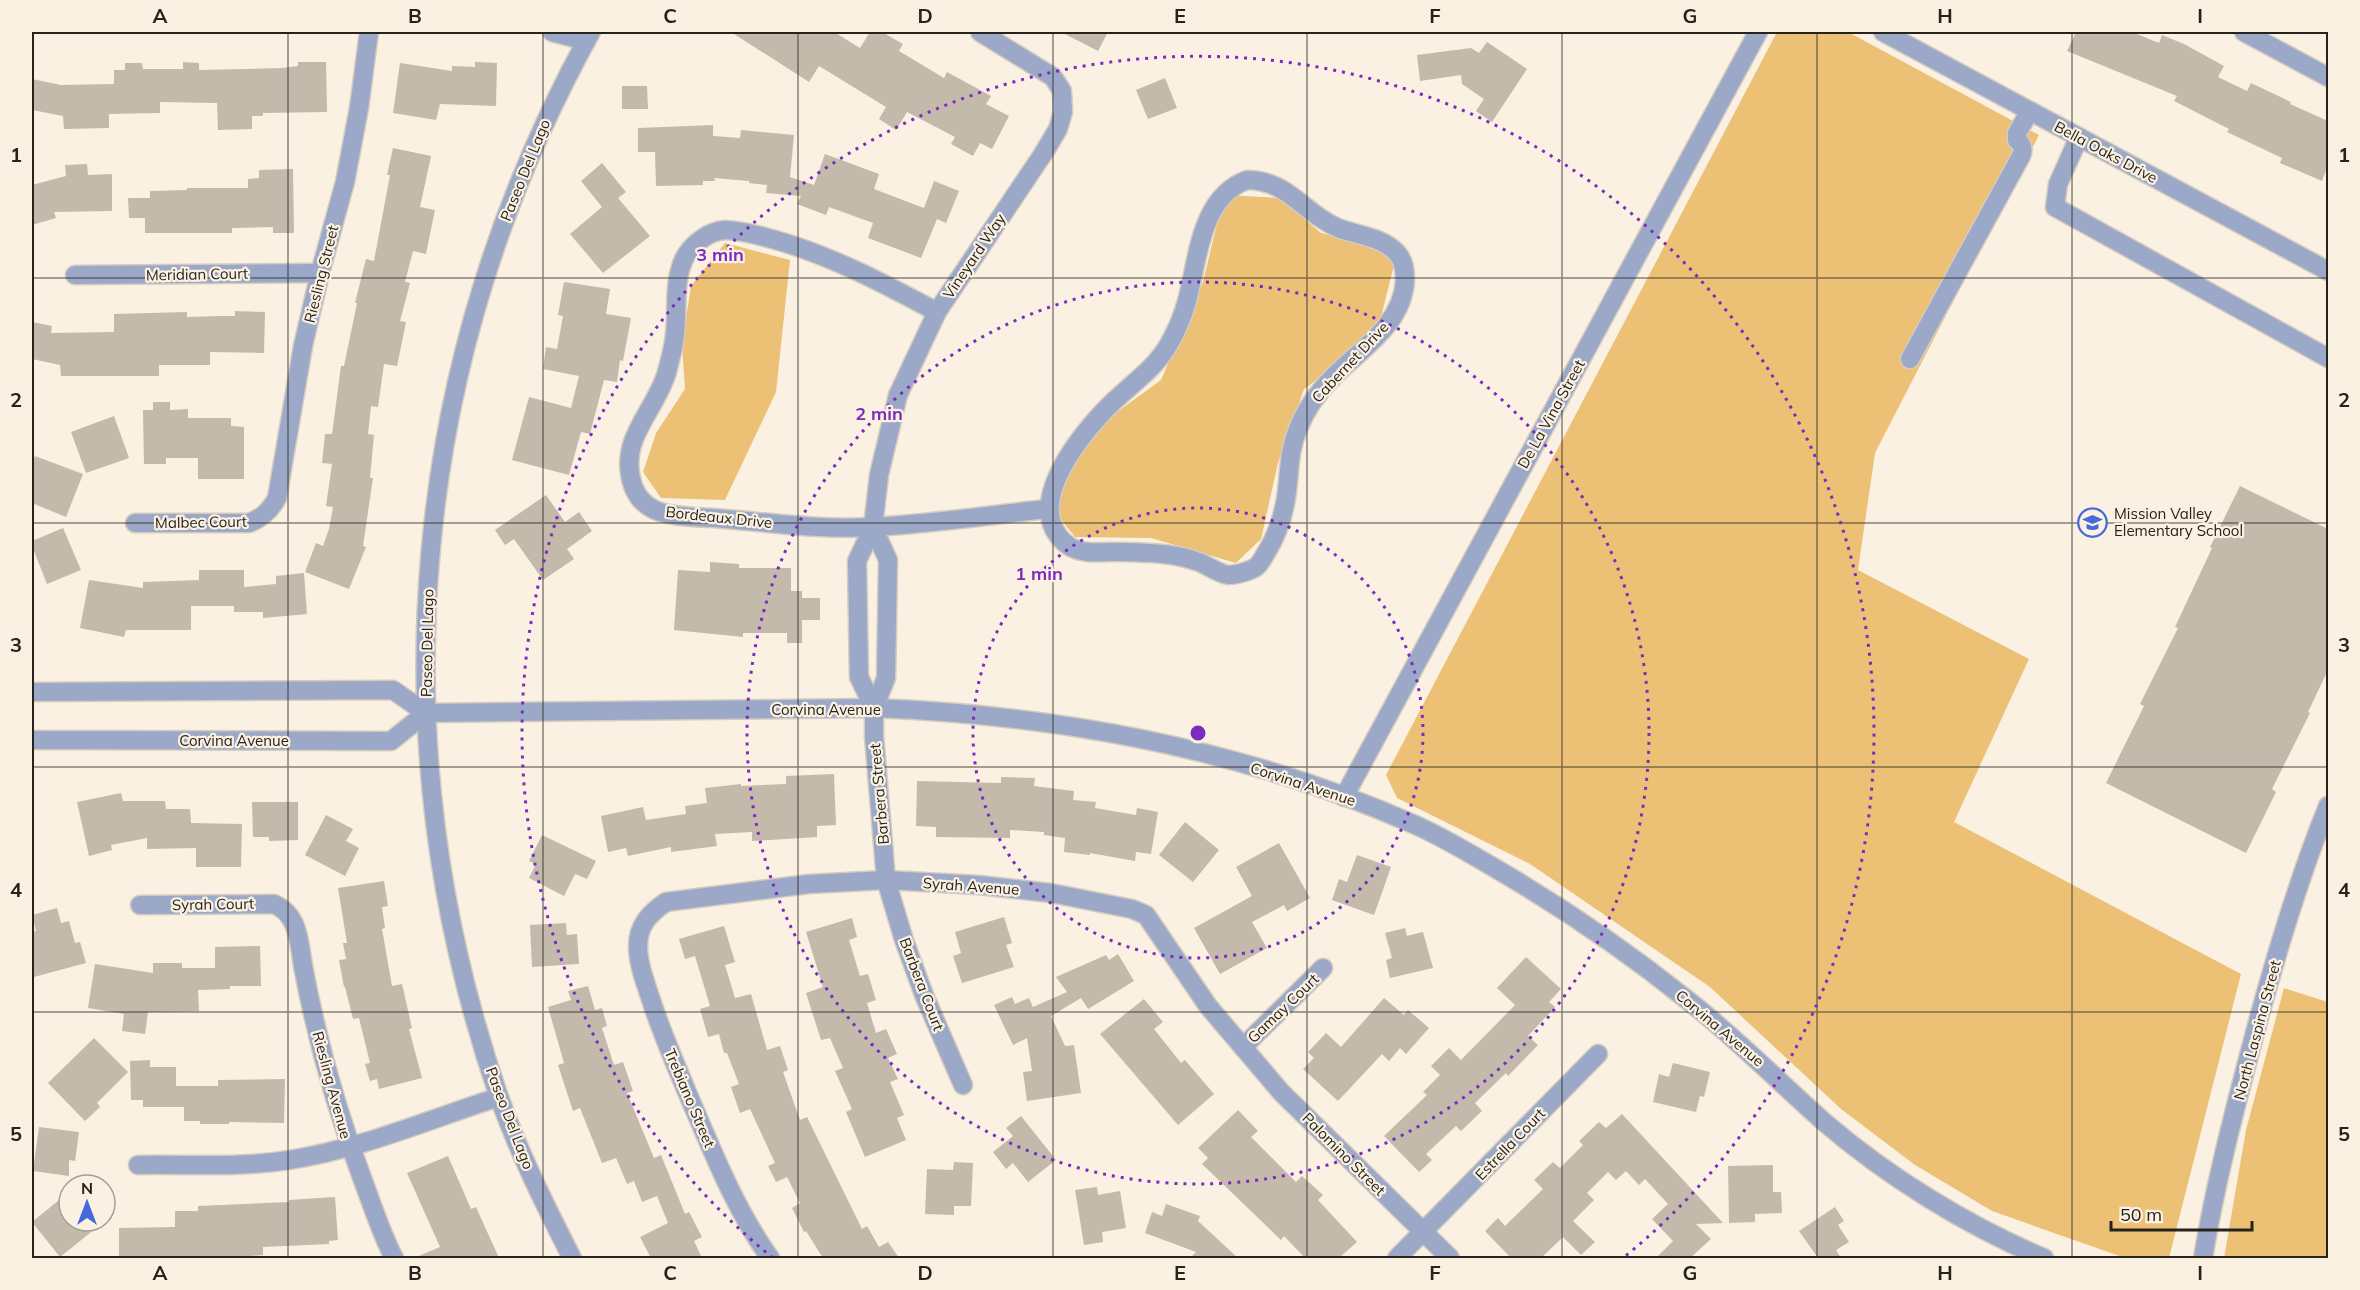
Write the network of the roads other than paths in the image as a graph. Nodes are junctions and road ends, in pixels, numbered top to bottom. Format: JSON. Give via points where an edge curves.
{"nodes":[{"id":1,"x":369,"y":32,"type":"edge"},
{"id":2,"x":552,"y":32,"type":"edge"},
{"id":3,"x":980,"y":32,"type":"edge"},
{"id":4,"x":1758,"y":32,"type":"edge"},
{"id":5,"x":1883,"y":32,"type":"edge"},
{"id":6,"x":2244,"y":32,"type":"edge"},
{"id":7,"x":589,"y":36,"type":"edge"},
{"id":8,"x":2328,"y":77,"type":"edge"},
{"id":9,"x":2030,"y":111,"type":"junction"},
{"id":10,"x":2079,"y":137,"type":"junction"},
{"id":11,"x":2328,"y":271,"type":"edge"},
{"id":12,"x":320,"y":273,"type":"junction"},
{"id":13,"x":75,"y":275,"type":"dead end"},
{"id":14,"x":937,"y":312,"type":"junction"},
{"id":15,"x":2328,"y":358,"type":"edge"},
{"id":16,"x":1910,"y":359,"type":"dead end"},
{"id":17,"x":1047,"y":509,"type":"junction"},
{"id":18,"x":265,"y":514,"type":"joint"},
{"id":19,"x":135,"y":523,"type":"dead end"},
{"id":20,"x":873,"y":527,"type":"junction"},
{"id":21,"x":32,"y":692,"type":"edge"},
{"id":22,"x":874,"y":708,"type":"junction"},
{"id":23,"x":426,"y":713,"type":"junction"},
{"id":24,"x":32,"y":740,"type":"edge"},
{"id":25,"x":1344,"y":797,"type":"junction"},
{"id":26,"x":2328,"y":806,"type":"edge"},
{"id":27,"x":886,"y":880,"type":"junction"},
{"id":28,"x":140,"y":905,"type":"dead end"},
{"id":29,"x":285,"y":909,"type":"joint"},
{"id":30,"x":642,"y":927,"type":"joint"},
{"id":31,"x":1323,"y":968,"type":"dead end"},
{"id":32,"x":1243,"y":1047,"type":"junction"},
{"id":33,"x":1598,"y":1054,"type":"dead end"},
{"id":34,"x":963,"y":1085,"type":"dead end"},
{"id":35,"x":499,"y":1097,"type":"junction"},
{"id":36,"x":349,"y":1146,"type":"junction"},
{"id":37,"x":138,"y":1165,"type":"dead end"},
{"id":38,"x":1423,"y":1233,"type":"junction"},
{"id":39,"x":394,"y":1258,"type":"edge"},
{"id":40,"x":572,"y":1258,"type":"edge"},
{"id":41,"x":770,"y":1258,"type":"edge"},
{"id":42,"x":1397,"y":1258,"type":"edge"},
{"id":43,"x":1449,"y":1258,"type":"edge"},
{"id":44,"x":2044,"y":1258,"type":"edge"},
{"id":45,"x":2203,"y":1258,"type":"edge"}],
"edges":[{"from":1,"to":12,"type":"street","name":"Riesling Street","via":[[345,182]]},
{"from":2,"to":7,"type":"street"},
{"from":3,"to":14,"type":"street","name":"Vineyard Way","via":[[1053,77],[1062,91],[1063,112],[1043,154]]},
{"from":4,"to":25,"type":"street","name":"De La Vina Street"},
{"from":5,"to":9,"type":"street","name":"Bella Oaks Drive"},
{"from":6,"to":8,"type":"street"},
{"from":7,"to":23,"type":"street","name":"Paseo Del Lago","via":[[546,117],[512,198],[481,289],[456,382],[432,539],[426,619]]},
{"from":9,"to":10,"type":"street","name":"Bella Oaks Drive"},
{"from":9,"to":16,"type":"street","via":[[2017,133],[2022,144],[2021,156]]},
{"from":10,"to":11,"type":"street","name":"Bella Oaks Drive"},
{"from":10,"to":15,"type":"street","via":[[2058,184],[2055,207]]},
{"from":12,"to":13,"type":"street","name":"Meridian Court"},
{"from":12,"to":18,"type":"street","name":"Riesling Street","via":[[292,401],[277,498]]},
{"from":14,"to":20,"type":"street","name":"Vineyard Way","via":[[898,395],[879,475]]},
{"from":14,"to":20,"type":"street","name":"Bordeaux Drive","via":[[844,265],[751,233],[724,230],[707,235],[684,258],[665,378],[631,442],[628,456],[634,489],[643,503],[657,511],[694,517],[832,528]]},
{"from":17,"to":17,"type":"street","name":"Cabernet Drive","via":[[1059,536],[1070,547],[1084,551],[1166,554],[1228,575],[1258,566],[1278,528],[1286,498],[1289,457],[1311,402],[1385,328],[1400,305],[1405,267],[1397,253],[1385,244],[1337,227],[1280,187],[1262,180],[1235,184],[1205,227],[1184,311],[1168,346],[1154,365],[1085,431],[1050,494]]},
{"from":17,"to":20,"type":"street","name":"Bordeaux Drive"},
{"from":18,"to":19,"type":"street","name":"Malbec Court","via":[[249,523]]},
{"from":20,"to":22,"type":"street","via":[[888,560],[886,678]]},
{"from":20,"to":22,"type":"street","name":"Vineyard Way","via":[[857,561],[859,677]]},
{"from":21,"to":23,"type":"street","via":[[393,690]]},
{"from":22,"to":23,"type":"street","name":"Corvina Avenue"},
{"from":22,"to":25,"type":"street","name":"Corvina Avenue","via":[[1004,716],[1129,737],[1265,770]]},
{"from":22,"to":27,"type":"street","name":"Barbera Street"},
{"from":23,"to":24,"type":"street","name":"Corvina Avenue","via":[[392,741]]},
{"from":23,"to":35,"type":"street","name":"Paseo Del Lago","via":[[436,825],[450,913]]},
{"from":25,"to":44,"type":"street","name":"Corvina Avenue","via":[[1413,824],[1578,918],[1695,1005],[1826,1123],[1869,1156],[1959,1217]]},
{"from":26,"to":45,"type":"street","name":"North Laspina Street","via":[[2288,916],[2264,998]]},
{"from":27,"to":30,"type":"street","name":"Syrah Avenue","via":[[809,884],[666,903],[650,914]]},
{"from":27,"to":32,"type":"street","name":"Syrah Avenue","via":[[1051,892],[1146,915],[1208,1006]]},
{"from":27,"to":34,"type":"street","name":"Barbera Court","via":[[924,995]]},
{"from":28,"to":29,"type":"street","name":"Syrah Court","via":[[274,904]]},
{"from":29,"to":36,"type":"street","name":"Riesling Avenue","via":[[295,922],[308,995]]},
{"from":30,"to":41,"type":"street","name":"Trebiano Street","via":[[638,946],[643,976],[664,1036],[717,1162]]},
{"from":31,"to":32,"type":"street","name":"Gamay Court"},
{"from":32,"to":38,"type":"street","name":"Palomino Street","via":[[1281,1092]]},
{"from":33,"to":38,"type":"street","name":"Estrella Court"},
{"from":35,"to":36,"type":"street"},
{"from":35,"to":40,"type":"street","name":"Paseo Del Lago"},
{"from":36,"to":37,"type":"street","via":[[255,1164]]},
{"from":36,"to":39,"type":"street","name":"Riesling Avenue"},
{"from":38,"to":42,"type":"street","name":"Estrella Court"},
{"from":38,"to":43,"type":"street","name":"Palomino Street"}]}
